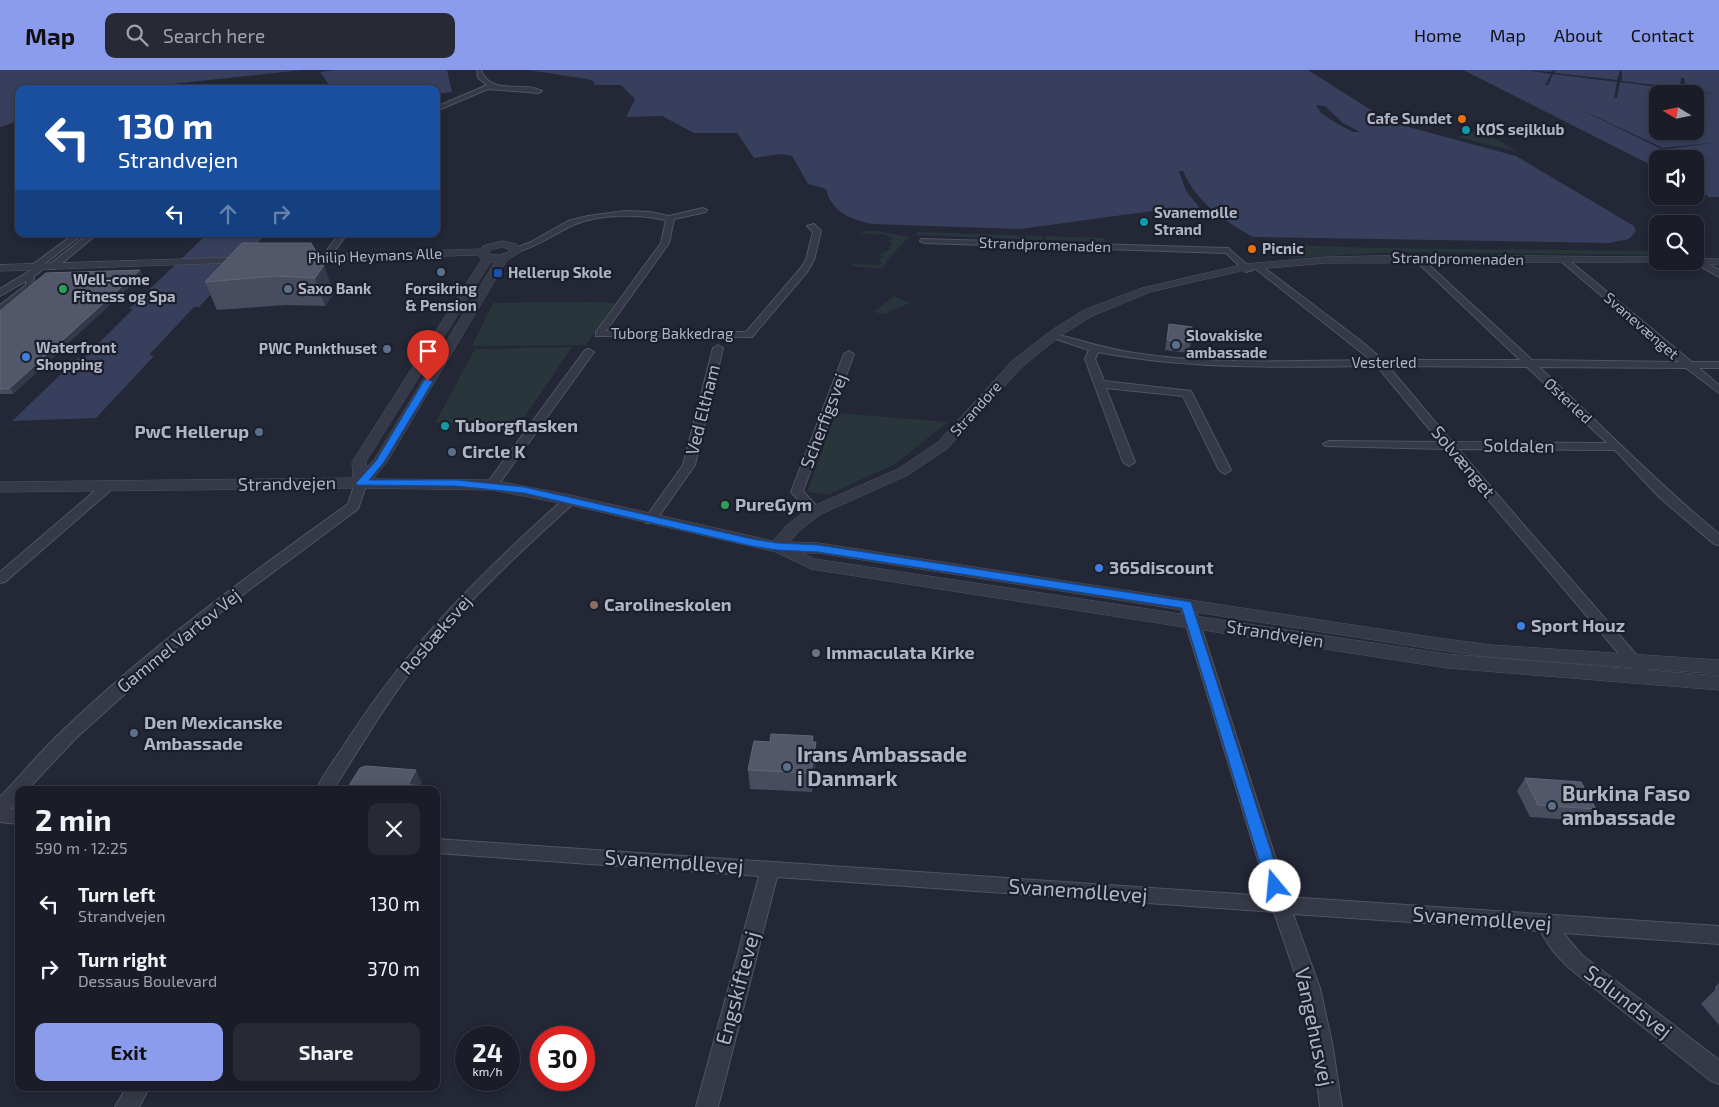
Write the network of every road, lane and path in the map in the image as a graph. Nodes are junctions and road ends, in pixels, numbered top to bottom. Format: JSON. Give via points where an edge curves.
{"nodes":[{"id":1,"x":479,"y":71,"type":"edge"},
{"id":2,"x":488,"y":87,"type":"junction"},
{"id":3,"x":539,"y":91,"type":"dead end"},
{"id":4,"x":440,"y":107,"type":"edge"},
{"id":5,"x":703,"y":210,"type":"dead end"},
{"id":6,"x":669,"y":218,"type":"junction"},
{"id":7,"x":811,"y":226,"type":"dead end"},
{"id":8,"x":76,"y":237,"type":"edge"},
{"id":9,"x":89,"y":237,"type":"edge"},
{"id":10,"x":341,"y":237,"type":"edge"},
{"id":11,"x":924,"y":241,"type":"dead end"},
{"id":12,"x":517,"y":249,"type":"junction"},
{"id":13,"x":491,"y":256,"type":"junction"},
{"id":14,"x":325,"y":258,"type":"junction"},
{"id":15,"x":1418,"y":258,"type":"junction"},
{"id":16,"x":285,"y":259,"type":"edge"},
{"id":17,"x":259,"y":260,"type":"edge"},
{"id":18,"x":1565,"y":260,"type":"junction"},
{"id":19,"x":1649,"y":260,"type":"edge"},
{"id":20,"x":1704,"y":261,"type":"edge"},
{"id":21,"x":1719,"y":262,"type":"edge"},
{"id":22,"x":1704,"y":265,"type":"edge"},
{"id":23,"x":0,"y":268,"type":"edge"},
{"id":24,"x":1251,"y":268,"type":"junction"},
{"id":25,"x":40,"y":269,"type":"junction"},
{"id":26,"x":1719,"y":274,"type":"edge"},
{"id":27,"x":0,"y":293,"type":"edge"},
{"id":28,"x":0,"y":310,"type":"edge"},
{"id":29,"x":1052,"y":336,"type":"junction"},
{"id":30,"x":718,"y":348,"type":"dead end"},
{"id":31,"x":1094,"y":349,"type":"junction"},
{"id":32,"x":589,"y":352,"type":"dead end"},
{"id":33,"x":849,"y":354,"type":"dead end"},
{"id":34,"x":1380,"y":363,"type":"junction"},
{"id":35,"x":1527,"y":363,"type":"junction"},
{"id":36,"x":1688,"y":365,"type":"junction"},
{"id":37,"x":1719,"y":365,"type":"edge"},
{"id":38,"x":1101,"y":384,"type":"junction"},
{"id":39,"x":1719,"y":390,"type":"edge"},
{"id":40,"x":1330,"y":444,"type":"dead end"},
{"id":41,"x":1448,"y":446,"type":"junction"},
{"id":42,"x":1618,"y":447,"type":"junction"},
{"id":43,"x":1129,"y":462,"type":"dead end"},
{"id":44,"x":1225,"y":470,"type":"dead end"},
{"id":45,"x":361,"y":483,"type":"junction"},
{"id":46,"x":492,"y":485,"type":"junction"},
{"id":47,"x":0,"y":487,"type":"edge"},
{"id":48,"x":107,"y":487,"type":"junction"},
{"id":49,"x":570,"y":500,"type":"junction"},
{"id":50,"x":815,"y":511,"type":"junction"},
{"id":51,"x":650,"y":520,"type":"junction"},
{"id":52,"x":1719,"y":541,"type":"edge"},
{"id":53,"x":777,"y":547,"type":"junction"},
{"id":54,"x":0,"y":579,"type":"edge"},
{"id":55,"x":1189,"y":613,"type":"junction"},
{"id":56,"x":1635,"y":661,"type":"junction"},
{"id":57,"x":1719,"y":667,"type":"edge"},
{"id":58,"x":1648,"y":678,"type":"junction"},
{"id":59,"x":1719,"y":682,"type":"edge"},
{"id":60,"x":21,"y":786,"type":"edge"},
{"id":61,"x":327,"y":786,"type":"edge"},
{"id":62,"x":15,"y":793,"type":"edge"},
{"id":63,"x":0,"y":809,"type":"edge"},
{"id":64,"x":0,"y":815,"type":"edge"},
{"id":65,"x":15,"y":816,"type":"edge"},
{"id":66,"x":440,"y":846,"type":"edge"},
{"id":67,"x":770,"y":868,"type":"junction"},
{"id":68,"x":1281,"y":905,"type":"junction"},
{"id":69,"x":1545,"y":923,"type":"junction"},
{"id":70,"x":1719,"y":935,"type":"edge"},
{"id":71,"x":1719,"y":1073,"type":"edge"},
{"id":72,"x":136,"y":1091,"type":"edge"},
{"id":73,"x":126,"y":1107,"type":"edge"},
{"id":74,"x":707,"y":1107,"type":"edge"},
{"id":75,"x":1331,"y":1107,"type":"edge"}],
"edges":[{"from":1,"to":2,"type":"street","via":[[481,78],[491,83]]},
{"from":2,"to":3,"type":"street"},
{"from":2,"to":4,"type":"street"},
{"from":5,"to":6,"type":"street"},
{"from":6,"to":7,"type":"street","name":"Tuborg Bakkedrag","via":[[665,242],[599,334],[749,335],[810,260],[817,231]]},
{"from":6,"to":12,"type":"street","via":[[625,213],[588,218]]},
{"from":8,"to":25,"type":"street"},
{"from":9,"to":25,"type":"street"},
{"from":10,"to":14,"type":"street"},
{"from":11,"to":24,"type":"street","name":"Strandpromenaden","via":[[1228,251]]},
{"from":12,"to":13,"type":"street","via":[[514,253]]},
{"from":12,"to":13,"type":"street","name":"Philip Heymans Alle","via":[[508,245],[487,248]]},
{"from":13,"to":14,"type":"street","name":"Philip Heymans Alle"},
{"from":13,"to":45,"type":"street","via":[[359,462]]},
{"from":14,"to":16,"type":"street","name":"Philip Heymans Alle"},
{"from":15,"to":18,"type":"street","name":"Strandpromenaden"},
{"from":15,"to":24,"type":"street","name":"Strandpromenaden","via":[[1326,260]]},
{"from":15,"to":35,"type":"street","name":"Østerled"},
{"from":17,"to":25,"type":"street"},
{"from":18,"to":19,"type":"street","name":"Strandpromenaden"},
{"from":18,"to":36,"type":"street","name":"Svanevænget"},
{"from":20,"to":21,"type":"street"},
{"from":22,"to":26,"type":"street"},
{"from":23,"to":25,"type":"street"},
{"from":24,"to":29,"type":"street","name":"Strandøre","via":[[1179,281],[1116,300]]},
{"from":24,"to":34,"type":"street","name":"Solvænget","via":[[1358,343]]},
{"from":25,"to":27,"type":"street"},
{"from":25,"to":28,"type":"street","via":[[30,286]]},
{"from":29,"to":31,"type":"street","name":"Vesterled"},
{"from":29,"to":50,"type":"street","name":"Strandøre","via":[[1017,364],[943,445],[890,478]]},
{"from":30,"to":51,"type":"street","name":"Ved Eltham","via":[[689,465]]},
{"from":31,"to":34,"type":"street","name":"Vesterled","via":[[1166,360],[1222,364]]},
{"from":31,"to":38,"type":"street","via":[[1090,359]]},
{"from":32,"to":46,"type":"street"},
{"from":33,"to":50,"type":"street","name":"Scherfigsvej","via":[[797,492]]},
{"from":34,"to":35,"type":"street","name":"Vesterled"},
{"from":34,"to":41,"type":"street","name":"Solvænget"},
{"from":35,"to":36,"type":"street","name":"Vesterled"},
{"from":35,"to":42,"type":"street","name":"Østerled"},
{"from":36,"to":37,"type":"street","name":"Vesterled"},
{"from":36,"to":39,"type":"street","name":"Svanevænget"},
{"from":38,"to":43,"type":"street"},
{"from":38,"to":44,"type":"street","via":[[1187,393]]},
{"from":40,"to":41,"type":"street","name":"Soldalen"},
{"from":41,"to":42,"type":"street","name":"Soldalen"},
{"from":41,"to":56,"type":"street","name":"Solvænget"},
{"from":42,"to":52,"type":"street","name":"Østerled","via":[[1663,494]]},
{"from":45,"to":46,"type":"street","name":"Strandvejen"},
{"from":45,"to":48,"type":"street","name":"Strandvejen"},
{"from":45,"to":60,"type":"street","name":"Gammel Vartov Vej","via":[[354,506],[232,596],[118,690],[69,735]]},
{"from":46,"to":49,"type":"street","name":"Strandvejen"},
{"from":47,"to":48,"type":"street","name":"Strandvejen"},
{"from":48,"to":54,"type":"street"},
{"from":49,"to":51,"type":"street","name":"Strandvejen"},
{"from":49,"to":61,"type":"street","name":"Rosbæksvej","via":[[494,568],[417,655]]},
{"from":50,"to":53,"type":"street","name":"Strandøre","via":[[793,528]]},
{"from":51,"to":53,"type":"street","name":"Strandvejen"},
{"from":53,"to":55,"type":"street","name":"Strandvejen","via":[[811,564]]},
{"from":55,"to":56,"type":"street","name":"Strandvejen","via":[[1492,651]]},
{"from":55,"to":58,"type":"street","name":"Strandvejen","via":[[1447,661]]},
{"from":55,"to":68,"type":"street","name":"Vangehusvej"},
{"from":56,"to":57,"type":"street","name":"Strandvejen"},
{"from":56,"to":58,"type":"street","name":"Solvænget"},
{"from":58,"to":59,"type":"street","name":"Strandvejen"},
{"from":62,"to":63,"type":"street","name":"Gammel Vartov Vej"},
{"from":64,"to":65,"type":"street"},
{"from":66,"to":67,"type":"street","name":"Svanemøllevej"},
{"from":67,"to":68,"type":"street","name":"Svanemøllevej"},
{"from":67,"to":74,"type":"street","name":"Engskiftevej"},
{"from":68,"to":69,"type":"street","name":"Svanemøllevej"},
{"from":68,"to":75,"type":"street","name":"Vangehusvej","via":[[1310,988]]},
{"from":69,"to":70,"type":"street","name":"Svanemøllevej"},
{"from":69,"to":71,"type":"street","name":"Sølundsvej","via":[[1575,961]]},
{"from":72,"to":73,"type":"street"}]}
